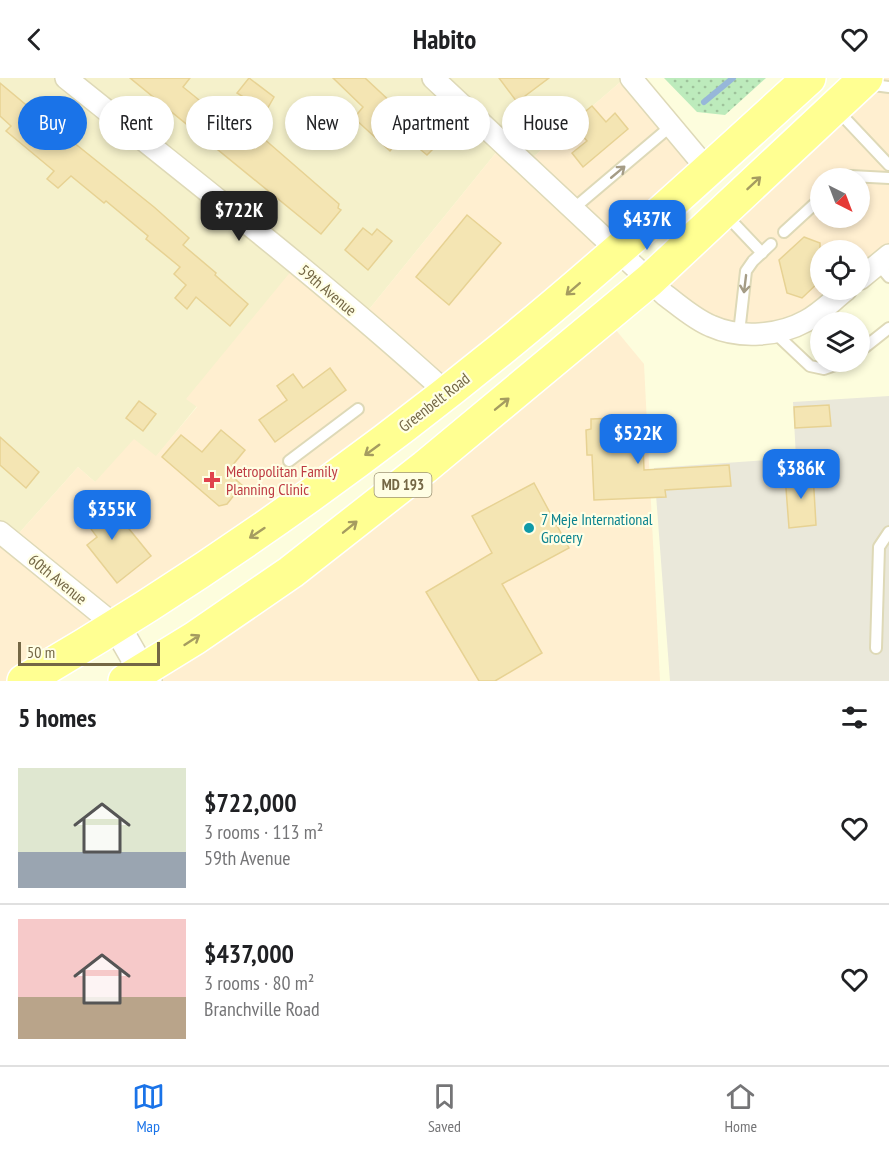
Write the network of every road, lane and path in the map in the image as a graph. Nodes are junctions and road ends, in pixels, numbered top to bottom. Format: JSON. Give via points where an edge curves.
{"nodes":[{"id":1,"x":66,"y":78,"type":"edge"},
{"id":2,"x":433,"y":78,"type":"edge"},
{"id":3,"x":631,"y":78,"type":"edge"},
{"id":4,"x":809,"y":78,"type":"edge"},
{"id":5,"x":872,"y":83,"type":"edge"},
{"id":6,"x":835,"y":107,"type":"junction"},
{"id":7,"x":671,"y":126,"type":"junction"},
{"id":8,"x":889,"y":165,"type":"edge"},
{"id":9,"x":708,"y":170,"type":"junction"},
{"id":10,"x":870,"y":176,"type":"edge"},
{"id":11,"x":889,"y":178,"type":"edge"},
{"id":12,"x":810,"y":208,"type":"edge"},
{"id":13,"x":573,"y":209,"type":"junction"},
{"id":14,"x":723,"y":212,"type":"junction"},
{"id":15,"x":784,"y":232,"type":"dead end"},
{"id":16,"x":771,"y":244,"type":"dead end"},
{"id":17,"x":617,"y":250,"type":"junction"},
{"id":18,"x":762,"y":253,"type":"junction"},
{"id":19,"x":885,"y":265,"type":"edge"},
{"id":20,"x":870,"y":273,"type":"edge"},
{"id":21,"x":650,"y":280,"type":"junction"},
{"id":22,"x":833,"y":300,"type":"edge"},
{"id":23,"x":889,"y":328,"type":"edge"},
{"id":24,"x":775,"y":332,"type":"junction"},
{"id":25,"x":739,"y":333,"type":"junction"},
{"id":26,"x":870,"y":343,"type":"edge"},
{"id":27,"x":810,"y":366,"type":"edge"},
{"id":28,"x":447,"y":393,"type":"junction"},
{"id":29,"x":358,"y":409,"type":"dead end"},
{"id":30,"x":290,"y":461,"type":"dead end"},
{"id":31,"x":0,"y":532,"type":"edge"},
{"id":32,"x":889,"y":532,"type":"edge"},
{"id":33,"x":117,"y":627,"type":"junction"},
{"id":34,"x":876,"y":648,"type":"dead end"},
{"id":35,"x":138,"y":678,"type":"edge"},
{"id":36,"x":24,"y":681,"type":"edge"}],
"edges":[{"from":1,"to":28,"type":"street","name":"59th Avenue","via":[[289,258]]},
{"from":2,"to":13,"type":"street"},
{"from":3,"to":7,"type":"street"},
{"from":4,"to":9,"type":"main road","name":"Greenbelt Road","number":"MD 193"},
{"from":5,"to":6,"type":"main road","number":"MD 193"},
{"from":6,"to":8,"type":"lane"},
{"from":14,"to":6,"type":"main road","number":"MD 193","one_way":true},
{"from":7,"to":9,"type":"street"},
{"from":13,"to":7,"type":"lane","one_way":true},
{"from":9,"to":17,"type":"main road","name":"Greenbelt Road","number":"MD 193"},
{"from":10,"to":11,"type":"lane"},
{"from":12,"to":15,"type":"lane"},
{"from":13,"to":17,"type":"street"},
{"from":14,"to":18,"type":"lane"},
{"from":14,"to":21,"type":"main road","number":"MD 193"},
{"from":16,"to":18,"type":"lane"},
{"from":17,"to":21,"type":"street"},
{"from":17,"to":28,"type":"main road","name":"Greenbelt Road","number":"MD 193","one_way":true},
{"from":18,"to":25,"type":"lane","one_way":true,"via":[[746,271]]},
{"from":19,"to":20,"type":"street"},
{"from":21,"to":25,"type":"street","via":[[701,321]]},
{"from":35,"to":21,"type":"main road","number":"MD 193","one_way":true,"via":[[333,541]]},
{"from":22,"to":24,"type":"street","via":[[806,321]]},
{"from":23,"to":26,"type":"lane"},
{"from":24,"to":25,"type":"street"},
{"from":24,"to":27,"type":"lane"},
{"from":28,"to":33,"type":"main road","name":"Greenbelt Road","number":"MD 193","one_way":true,"via":[[279,518]]},
{"from":29,"to":30,"type":"lane"},
{"from":31,"to":33,"type":"street","name":"60th Avenue"},
{"from":32,"to":34,"type":"lane","via":[[879,547]]},
{"from":33,"to":35,"type":"street"},
{"from":33,"to":36,"type":"main road","name":"Greenbelt Road","number":"MD 193"}]}
